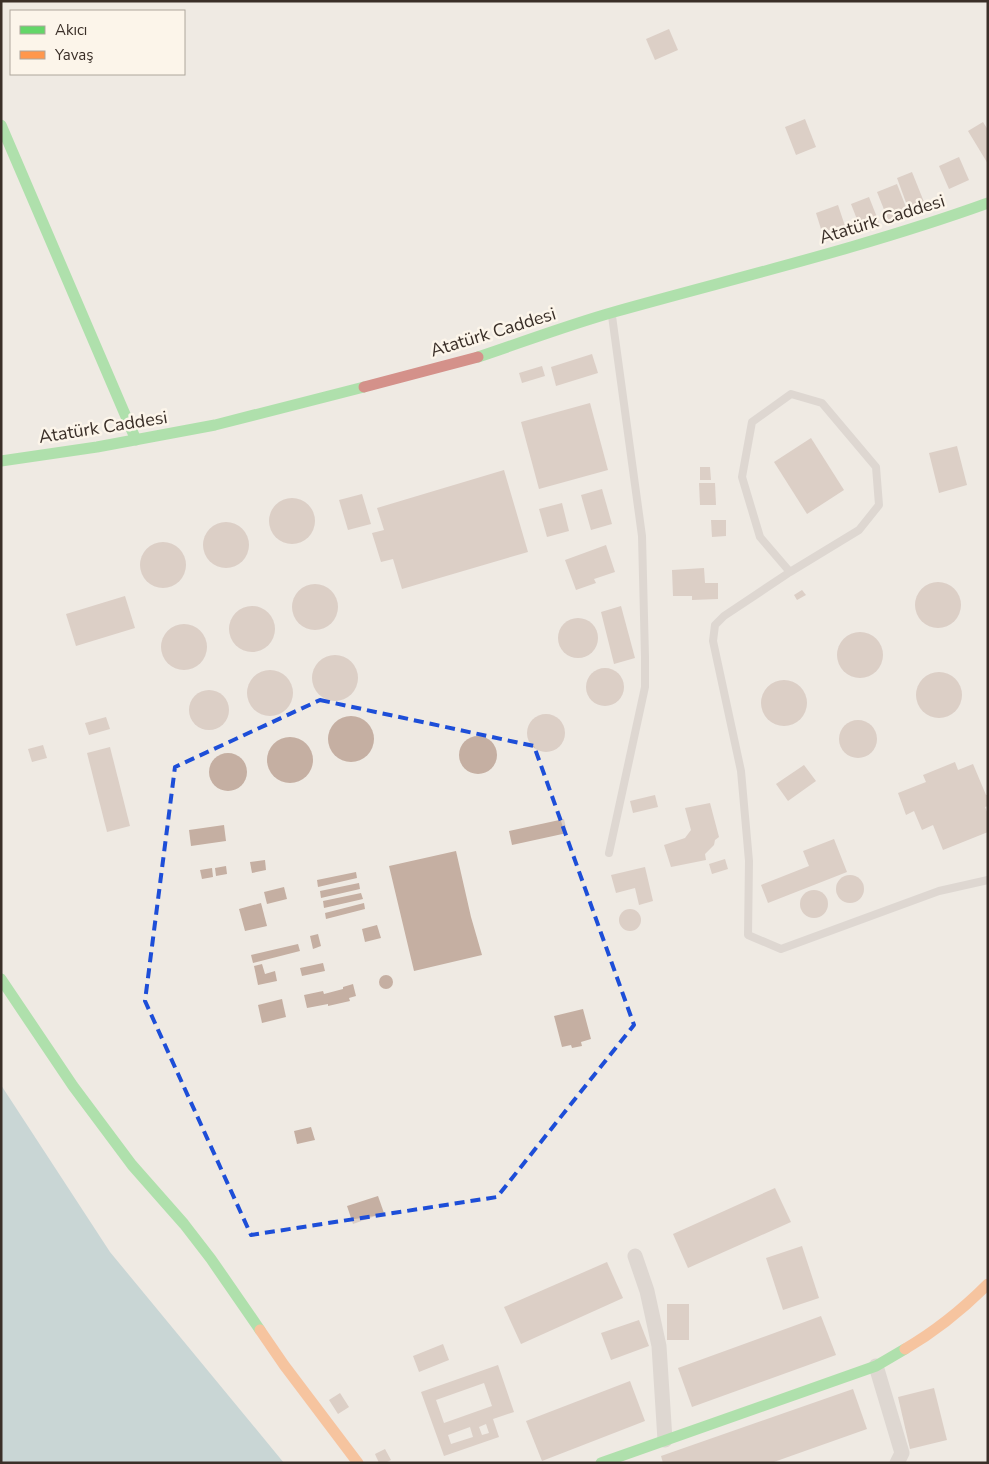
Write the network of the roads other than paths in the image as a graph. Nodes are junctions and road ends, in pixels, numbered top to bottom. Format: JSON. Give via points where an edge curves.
{"nodes":[{"id":1,"x":1,"y":124,"type":"edge"},
{"id":2,"x":988,"y":204,"type":"edge"},
{"id":3,"x":612,"y":314,"type":"junction"},
{"id":4,"x":136,"y":440,"type":"junction"},
{"id":5,"x":1,"y":461,"type":"edge"},
{"id":6,"x":790,"y":572,"type":"junction"},
{"id":7,"x":609,"y":853,"type":"dead end"},
{"id":8,"x":988,"y":880,"type":"edge"},
{"id":9,"x":1,"y":979,"type":"edge"},
{"id":10,"x":635,"y":1256,"type":"dead end"},
{"id":11,"x":988,"y":1284,"type":"edge"},
{"id":12,"x":876,"y":1366,"type":"junction"},
{"id":13,"x":664,"y":1440,"type":"junction"},
{"id":14,"x":358,"y":1463,"type":"edge"},
{"id":15,"x":601,"y":1463,"type":"edge"},
{"id":16,"x":897,"y":1463,"type":"edge"}],
"edges":[{"from":1,"to":4,"type":"street"},
{"from":2,"to":3,"type":"street","name":"Atatürk Caddesi"},
{"from":3,"to":4,"type":"street","name":"Atatürk Caddesi","via":[[464,362],[215,425]]},
{"from":3,"to":7,"type":"lane","via":[[642,536],[645,687]]},
{"from":4,"to":5,"type":"street","name":"Atatürk Caddesi"},
{"from":6,"to":6,"type":"lane","via":[[760,537],[742,477],[752,422],[792,394],[822,403],[876,467],[879,505],[859,530]]},
{"from":6,"to":8,"type":"lane","via":[[724,616],[715,625],[713,641],[741,771],[749,861],[748,935],[782,949],[939,891]]},
{"from":9,"to":14,"type":"street","via":[[73,1086],[132,1165],[211,1259],[284,1365]]},
{"from":10,"to":13,"type":"street","via":[[660,1346]]},
{"from":11,"to":12,"type":"street","via":[[929,1335]]},
{"from":12,"to":13,"type":"street"},
{"from":12,"to":16,"type":"street","via":[[902,1453]]},
{"from":13,"to":15,"type":"street"}]}
